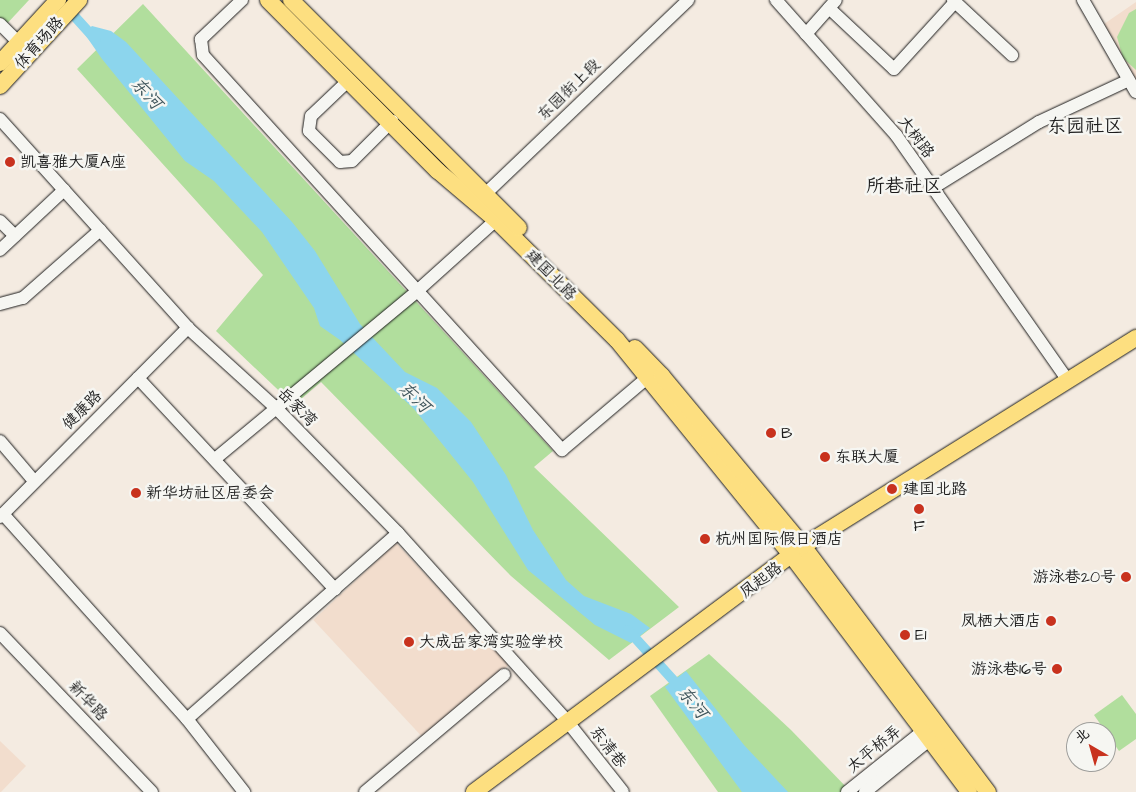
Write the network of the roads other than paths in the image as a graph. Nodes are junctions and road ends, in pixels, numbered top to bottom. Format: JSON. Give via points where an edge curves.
{"nodes":[{"id":1,"x":58,"y":0,"type":"edge"},
{"id":2,"x":79,"y":0,"type":"edge"},
{"id":3,"x":242,"y":0,"type":"edge"},
{"id":4,"x":268,"y":0,"type":"edge"},
{"id":5,"x":291,"y":0,"type":"edge"},
{"id":6,"x":688,"y":0,"type":"edge"},
{"id":7,"x":776,"y":0,"type":"edge"},
{"id":8,"x":1083,"y":0,"type":"edge"},
{"id":9,"x":954,"y":1,"type":"edge"},
{"id":10,"x":832,"y":4,"type":"edge"},
{"id":11,"x":0,"y":24,"type":"edge"},
{"id":12,"x":39,"y":32,"type":"junction"},
{"id":13,"x":806,"y":34,"type":"junction"},
{"id":14,"x":19,"y":42,"type":"junction"},
{"id":15,"x":1012,"y":54,"type":"dead end"},
{"id":16,"x":0,"y":63,"type":"edge"},
{"id":17,"x":349,"y":80,"type":"junction"},
{"id":18,"x":1129,"y":80,"type":"junction"},
{"id":19,"x":0,"y":86,"type":"edge"},
{"id":20,"x":1136,"y":92,"type":"edge"},
{"id":21,"x":0,"y":119,"type":"edge"},
{"id":22,"x":392,"y":121,"type":"junction"},
{"id":23,"x":933,"y":188,"type":"junction"},
{"id":24,"x":64,"y":190,"type":"junction"},
{"id":25,"x":480,"y":199,"type":"junction"},
{"id":26,"x":496,"y":220,"type":"junction"},
{"id":27,"x":0,"y":221,"type":"edge"},
{"id":28,"x":100,"y":230,"type":"junction"},
{"id":29,"x":15,"y":236,"type":"junction"},
{"id":30,"x":0,"y":250,"type":"edge"},
{"id":31,"x":416,"y":292,"type":"junction"},
{"id":32,"x":0,"y":304,"type":"edge"},
{"id":33,"x":188,"y":328,"type":"junction"},
{"id":34,"x":1136,"y":339,"type":"edge"},
{"id":35,"x":138,"y":378,"type":"junction"},
{"id":36,"x":648,"y":378,"type":"junction"},
{"id":37,"x":1066,"y":379,"type":"junction"},
{"id":38,"x":276,"y":408,"type":"junction"},
{"id":39,"x":0,"y":441,"type":"edge"},
{"id":40,"x":214,"y":459,"type":"junction"},
{"id":41,"x":34,"y":481,"type":"junction"},
{"id":42,"x":2,"y":515,"type":"edge"},
{"id":43,"x":398,"y":533,"type":"junction"},
{"id":44,"x":798,"y":551,"type":"junction"},
{"id":45,"x":335,"y":589,"type":"junction"},
{"id":46,"x":0,"y":633,"type":"edge"},
{"id":47,"x":504,"y":675,"type":"dead end"},
{"id":48,"x":187,"y":719,"type":"junction"},
{"id":49,"x":567,"y":721,"type":"junction"},
{"id":50,"x":925,"y":736,"type":"junction"},
{"id":51,"x":152,"y":792,"type":"edge"},
{"id":52,"x":244,"y":792,"type":"edge"},
{"id":53,"x":365,"y":792,"type":"edge"},
{"id":54,"x":474,"y":792,"type":"edge"},
{"id":55,"x":623,"y":792,"type":"edge"},
{"id":56,"x":847,"y":792,"type":"edge"},
{"id":57,"x":865,"y":792,"type":"edge"},
{"id":58,"x":969,"y":792,"type":"edge"},
{"id":59,"x":988,"y":792,"type":"edge"}],
"edges":[{"from":1,"to":12,"type":"main road","name":"体育场路"},
{"from":2,"to":12,"type":"main road","name":"体育场路"},
{"from":3,"to":31,"type":"street","via":[[201,39],[203,54]]},
{"from":4,"to":17,"type":"main road","name":"建国北路"},
{"from":5,"to":25,"type":"main road","name":"建国北路"},
{"from":6,"to":25,"type":"street","name":"东园街上段"},
{"from":7,"to":13,"type":"street","name":"大树路"},
{"from":8,"to":18,"type":"street"},
{"from":9,"to":10,"type":"street","via":[[894,69]]},
{"from":9,"to":15,"type":"street"},
{"from":10,"to":13,"type":"street"},
{"from":11,"to":14,"type":"street"},
{"from":12,"to":14,"type":"main road","name":"体育场路"},
{"from":12,"to":19,"type":"main road","name":"体育场路"},
{"from":13,"to":23,"type":"street","name":"大树路","via":[[896,136]]},
{"from":14,"to":16,"type":"main road","name":"体育场路"},
{"from":17,"to":22,"type":"main road","name":"建国北路"},
{"from":17,"to":22,"type":"street","via":[[311,116],[309,131],[340,162],[352,161]]},
{"from":18,"to":20,"type":"street"},
{"from":18,"to":23,"type":"street","via":[[1039,122]]},
{"from":21,"to":24,"type":"street","name":"岳家湾"},
{"from":22,"to":25,"type":"main road","name":"建国北路"},
{"from":23,"to":37,"type":"street","name":"大树路"},
{"from":24,"to":28,"type":"street","name":"岳家湾"},
{"from":24,"to":29,"type":"street"},
{"from":25,"to":26,"type":"main road","name":"建国北路"},
{"from":25,"to":44,"type":"main road","name":"建国北路","via":[[662,376]]},
{"from":26,"to":31,"type":"street"},
{"from":26,"to":36,"type":"main road","name":"建国北路","via":[[616,340]]},
{"from":27,"to":29,"type":"street"},
{"from":28,"to":32,"type":"street","via":[[23,298]]},
{"from":28,"to":33,"type":"street","name":"岳家湾"},
{"from":29,"to":30,"type":"street"},
{"from":31,"to":36,"type":"street","via":[[562,450]]},
{"from":31,"to":38,"type":"street"},
{"from":33,"to":35,"type":"street","name":"健康路"},
{"from":33,"to":38,"type":"street","name":"岳家湾"},
{"from":34,"to":37,"type":"main road","name":"凤起路"},
{"from":35,"to":40,"type":"street"},
{"from":35,"to":41,"type":"street","name":"健康路"},
{"from":36,"to":44,"type":"main road","name":"建国北路"},
{"from":37,"to":44,"type":"main road","name":"凤起路"},
{"from":38,"to":40,"type":"street"},
{"from":38,"to":43,"type":"street","name":"岳家湾"},
{"from":39,"to":41,"type":"street"},
{"from":40,"to":45,"type":"street"},
{"from":41,"to":42,"type":"street","name":"健康路"},
{"from":42,"to":48,"type":"street"},
{"from":43,"to":45,"type":"street"},
{"from":43,"to":49,"type":"street","name":"岳家湾"},
{"from":44,"to":49,"type":"main road","name":"凤起路"},
{"from":44,"to":50,"type":"main road","name":"建国北路"},
{"from":44,"to":59,"type":"main road","name":"建国北路"},
{"from":45,"to":48,"type":"street"},
{"from":46,"to":51,"type":"street","name":"新华路"},
{"from":47,"to":53,"type":"street"},
{"from":48,"to":52,"type":"street"},
{"from":49,"to":54,"type":"main road","name":"凤起路"},
{"from":49,"to":55,"type":"street","name":"东清巷"},
{"from":50,"to":56,"type":"street","name":"太平桥弄"},
{"from":50,"to":57,"type":"street"},
{"from":50,"to":58,"type":"main road","name":"建国北路"}]}
